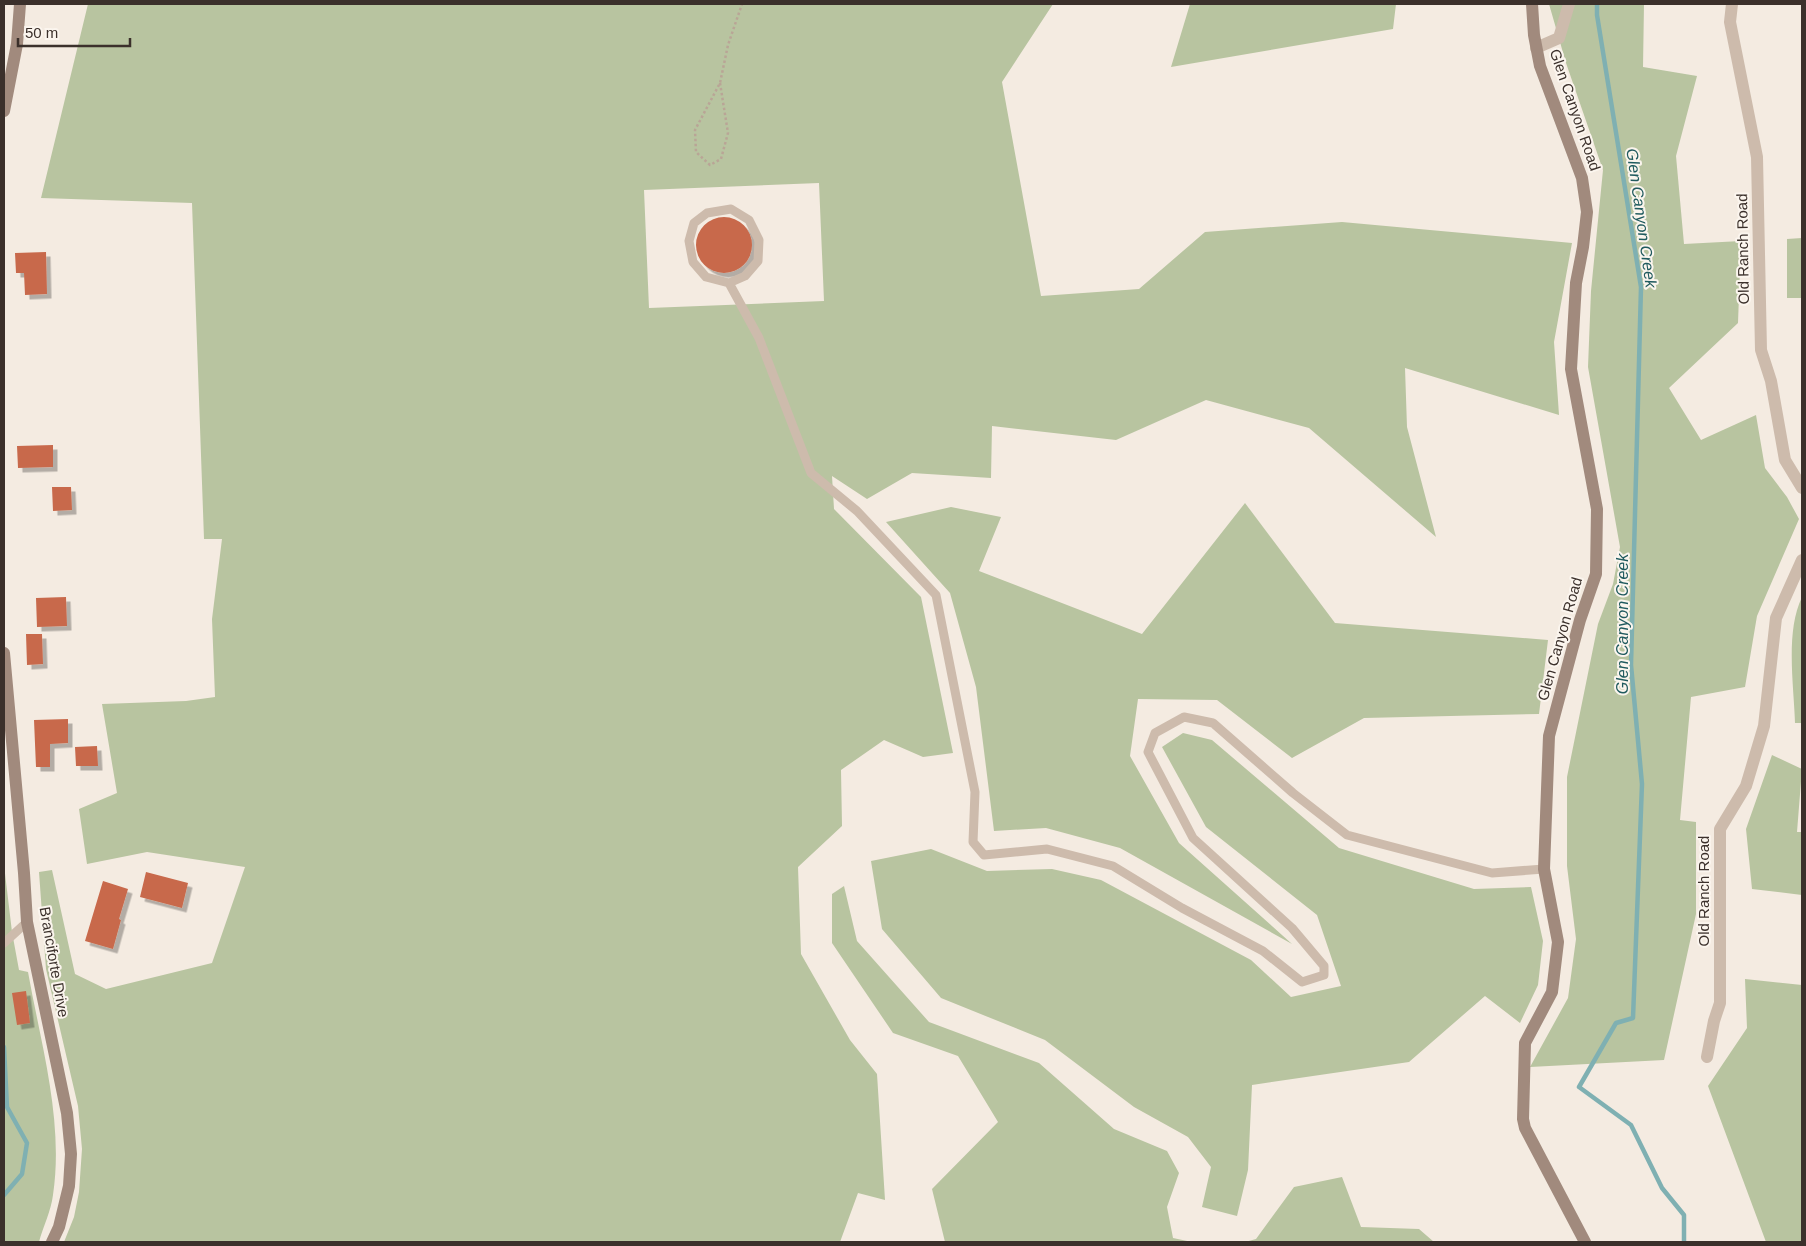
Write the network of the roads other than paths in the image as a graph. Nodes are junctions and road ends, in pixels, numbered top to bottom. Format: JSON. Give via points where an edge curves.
{"nodes":[{"id":1,"x":20,"y":4,"type":"edge"},
{"id":2,"x":1532,"y":4,"type":"edge"},
{"id":3,"x":1569,"y":4,"type":"edge"},
{"id":4,"x":1732,"y":4,"type":"edge"},
{"id":5,"x":1536,"y":48,"type":"junction"},
{"id":6,"x":4,"y":111,"type":"edge"},
{"id":7,"x":730,"y":283,"type":"junction"},
{"id":8,"x":1802,"y":488,"type":"edge"},
{"id":9,"x":1802,"y":560,"type":"edge"},
{"id":10,"x":4,"y":653,"type":"edge"},
{"id":11,"x":1544,"y":869,"type":"junction"},
{"id":12,"x":27,"y":922,"type":"junction"},
{"id":13,"x":4,"y":943,"type":"edge"},
{"id":14,"x":1707,"y":1057,"type":"dead end"},
{"id":15,"x":52,"y":1242,"type":"edge"},
{"id":16,"x":1584,"y":1242,"type":"edge"}],
"edges":[{"from":1,"to":6,"type":"street","via":[[17,44]]},
{"from":2,"to":5,"type":"street","name":"Glen Canyon Road"},
{"from":3,"to":5,"type":"street","via":[[1559,38]]},
{"from":4,"to":8,"type":"street","name":"Old Ranch Road","via":[[1730,22],[1757,157],[1761,350],[1771,381],[1785,460]]},
{"from":5,"to":11,"type":"street","name":"Glen Canyon Road","via":[[1582,178],[1587,212],[1576,283],[1571,369],[1597,508],[1596,574],[1580,620],[1549,736]]},
{"from":7,"to":7,"type":"lane","via":[[706,277],[693,262],[689,241],[694,223],[707,213],[731,209],[749,220],[759,240],[758,261],[745,276]]},
{"from":7,"to":11,"type":"lane","via":[[759,338],[811,473],[857,511],[936,595],[975,792],[972,842],[984,855],[1047,850],[1113,866],[1182,908],[1264,950],[1302,982],[1324,974],[1324,966],[1292,928],[1193,838],[1148,752],[1155,733],[1184,717],[1213,723],[1347,835],[1492,874]]},
{"from":9,"to":14,"type":"street","name":"Old Ranch Road","via":[[1776,618],[1764,726],[1752,767],[1746,786],[1720,829],[1720,1003]]},
{"from":10,"to":12,"type":"street","name":"Branciforte Drive"},
{"from":11,"to":16,"type":"street","name":"Glen Canyon Road","via":[[1558,942],[1552,992],[1525,1043],[1522,1118]]},
{"from":12,"to":13,"type":"lane"},
{"from":12,"to":15,"type":"street","name":"Branciforte Drive","via":[[67,1113],[71,1154],[68,1186],[59,1227]]}]}
